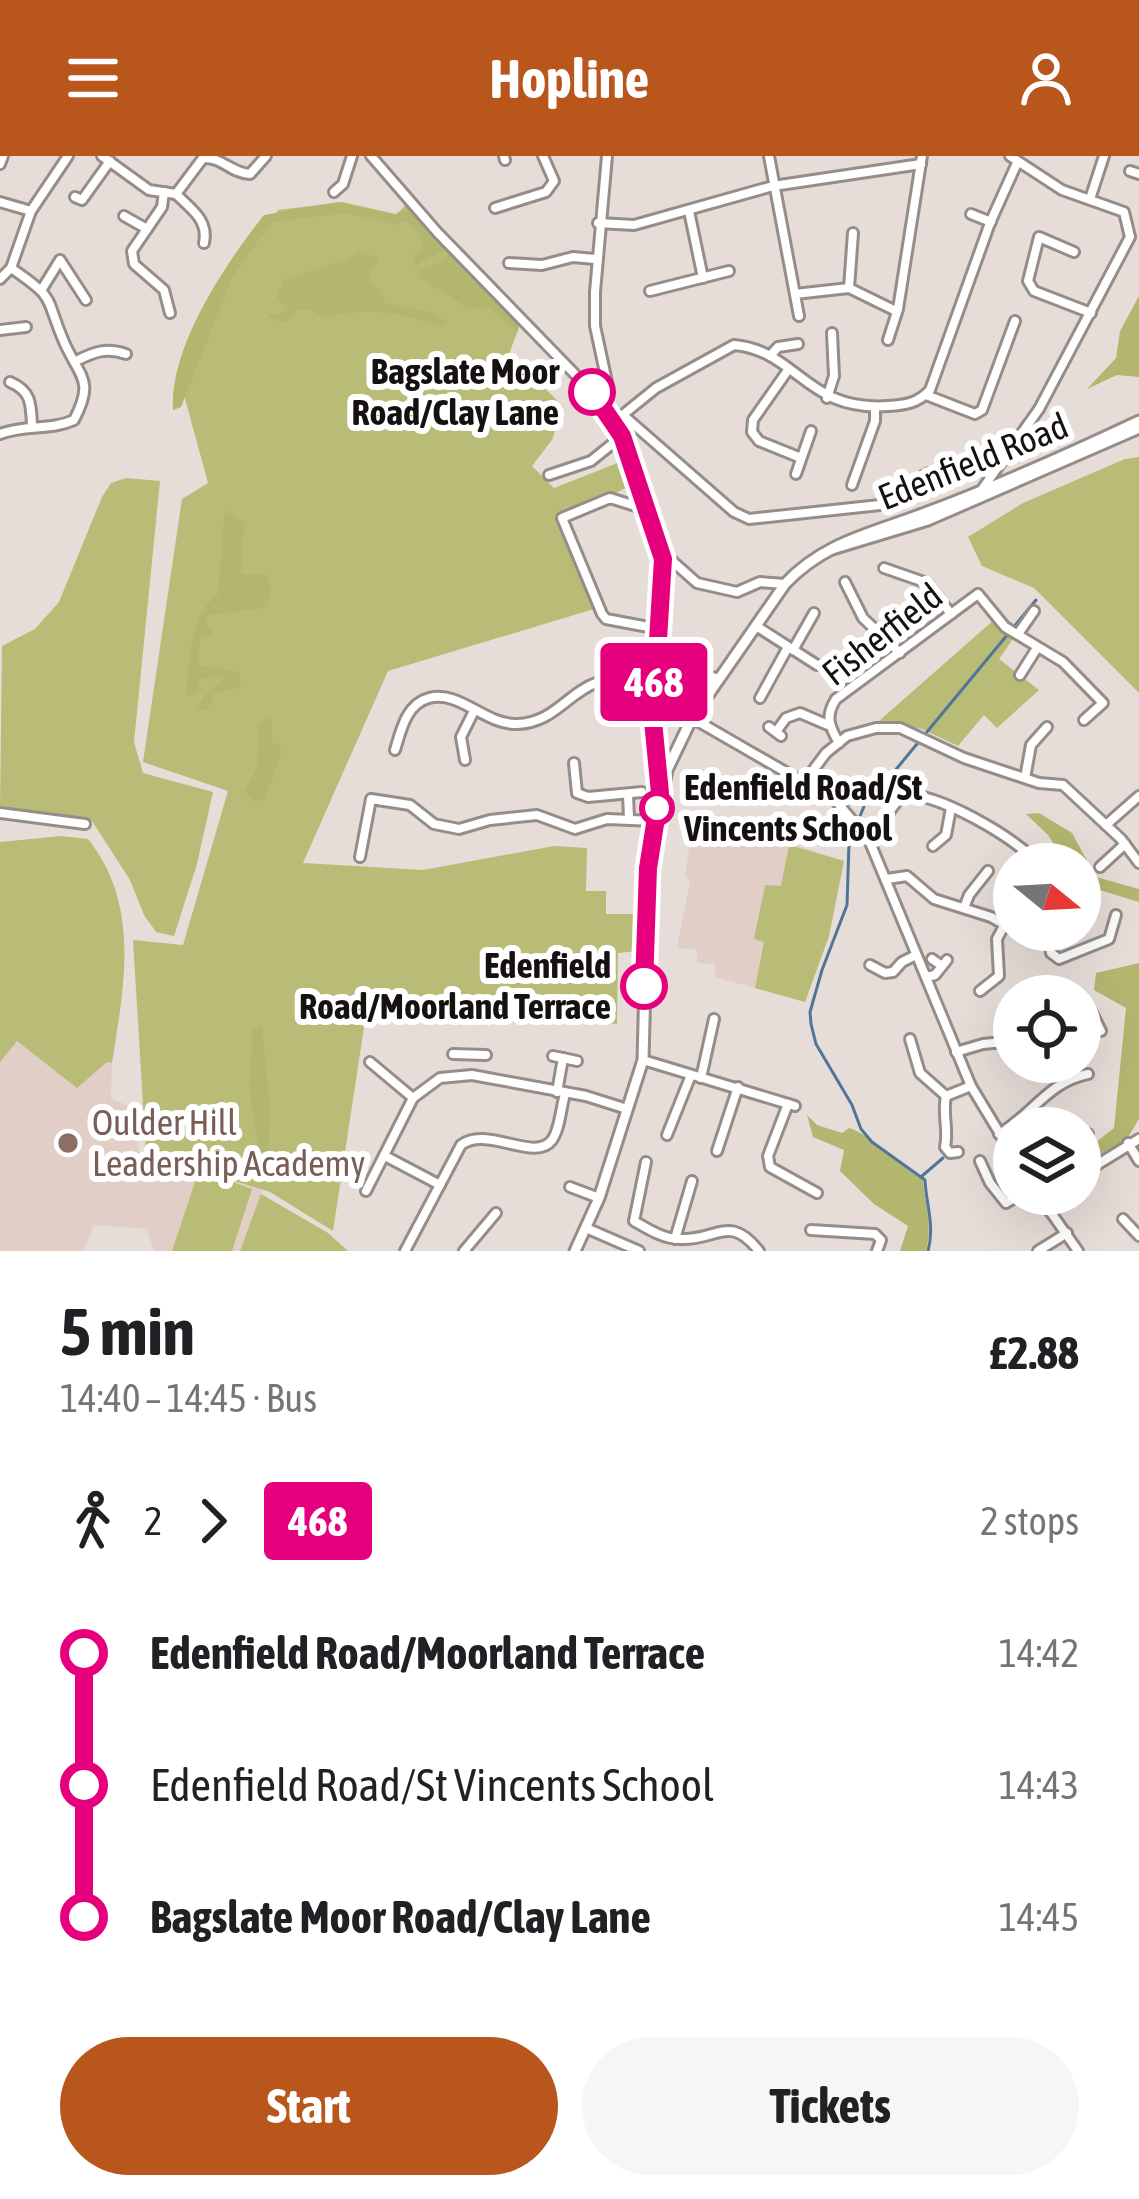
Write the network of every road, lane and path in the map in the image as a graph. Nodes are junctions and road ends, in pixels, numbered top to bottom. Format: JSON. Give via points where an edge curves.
{"nodes":[{"id":1,"x":3,"y":156,"type":"edge"},
{"id":2,"x":68,"y":156,"type":"edge"},
{"id":3,"x":266,"y":156,"type":"edge"},
{"id":4,"x":352,"y":156,"type":"edge"},
{"id":5,"x":371,"y":156,"type":"edge"},
{"id":6,"x":544,"y":156,"type":"edge"},
{"id":7,"x":607,"y":156,"type":"edge"},
{"id":8,"x":769,"y":156,"type":"edge"},
{"id":9,"x":852,"y":156,"type":"edge"},
{"id":10,"x":1105,"y":156,"type":"edge"},
{"id":11,"x":106,"y":159,"type":"edge"},
{"id":12,"x":921,"y":160,"type":"edge"},
{"id":13,"x":1014,"y":160,"type":"edge"},
{"id":14,"x":0,"y":164,"type":"edge"},
{"id":15,"x":852,"y":173,"type":"junction"},
{"id":16,"x":773,"y":186,"type":"junction"},
{"id":17,"x":164,"y":192,"type":"junction"},
{"id":18,"x":334,"y":192,"type":"dead end"},
{"id":19,"x":176,"y":194,"type":"junction"},
{"id":20,"x":75,"y":197,"type":"dead end"},
{"id":21,"x":1090,"y":199,"type":"junction"},
{"id":22,"x":0,"y":202,"type":"edge"},
{"id":23,"x":495,"y":208,"type":"dead end"},
{"id":24,"x":31,"y":211,"type":"junction"},
{"id":25,"x":689,"y":211,"type":"junction"},
{"id":26,"x":971,"y":214,"type":"dead end"},
{"id":27,"x":124,"y":216,"type":"dead end"},
{"id":28,"x":991,"y":222,"type":"junction"},
{"id":29,"x":1134,"y":222,"type":"edge"},
{"id":30,"x":598,"y":223,"type":"junction"},
{"id":31,"x":147,"y":230,"type":"junction"},
{"id":32,"x":853,"y":233,"type":"dead end"},
{"id":33,"x":204,"y":243,"type":"dead end"},
{"id":34,"x":1074,"y":252,"type":"dead end"},
{"id":35,"x":596,"y":260,"type":"junction"},
{"id":36,"x":508,"y":263,"type":"dead end"},
{"id":37,"x":11,"y":268,"type":"junction"},
{"id":38,"x":729,"y":271,"type":"dead end"},
{"id":39,"x":704,"y":278,"type":"junction"},
{"id":40,"x":0,"y":279,"type":"edge"},
{"id":41,"x":849,"y":288,"type":"junction"},
{"id":42,"x":42,"y":289,"type":"junction"},
{"id":43,"x":650,"y":291,"type":"dead end"},
{"id":44,"x":796,"y":294,"type":"junction"},
{"id":45,"x":86,"y":301,"type":"dead end"},
{"id":46,"x":897,"y":311,"type":"junction"},
{"id":47,"x":170,"y":313,"type":"dead end"},
{"id":48,"x":1091,"y":313,"type":"junction"},
{"id":49,"x":800,"y":316,"type":"dead end"},
{"id":50,"x":1015,"y":321,"type":"dead end"},
{"id":51,"x":26,"y":327,"type":"dead end"},
{"id":52,"x":0,"y":330,"type":"edge"},
{"id":53,"x":832,"y":333,"type":"dead end"},
{"id":54,"x":888,"y":340,"type":"dead end"},
{"id":55,"x":798,"y":344,"type":"dead end"},
{"id":56,"x":126,"y":354,"type":"dead end"},
{"id":57,"x":770,"y":356,"type":"junction"},
{"id":58,"x":76,"y":361,"type":"junction"},
{"id":59,"x":788,"y":370,"type":"junction"},
{"id":60,"x":10,"y":382,"type":"dead end"},
{"id":61,"x":926,"y":395,"type":"junction"},
{"id":62,"x":598,"y":398,"type":"junction"},
{"id":63,"x":827,"y":398,"type":"junction"},
{"id":64,"x":875,"y":407,"type":"junction"},
{"id":65,"x":618,"y":418,"type":"junction"},
{"id":66,"x":1139,"y":424,"type":"edge"},
{"id":67,"x":32,"y":425,"type":"junction"},
{"id":68,"x":811,"y":430,"type":"dead end"},
{"id":69,"x":0,"y":434,"type":"edge"},
{"id":70,"x":622,"y":436,"type":"junction"},
{"id":71,"x":1006,"y":456,"type":"junction"},
{"id":72,"x":801,"y":458,"type":"junction"},
{"id":73,"x":929,"y":473,"type":"dead end"},
{"id":74,"x":796,"y":474,"type":"dead end"},
{"id":75,"x":549,"y":475,"type":"dead end"},
{"id":76,"x":1010,"y":481,"type":"junction"},
{"id":77,"x":851,"y":484,"type":"dead end"},
{"id":78,"x":983,"y":488,"type":"junction"},
{"id":79,"x":649,"y":511,"type":"junction"},
{"id":80,"x":896,"y":526,"type":"junction"},
{"id":81,"x":663,"y":559,"type":"junction"},
{"id":82,"x":884,"y":568,"type":"dead end"},
{"id":83,"x":845,"y":582,"type":"dead end"},
{"id":84,"x":785,"y":584,"type":"junction"},
{"id":85,"x":814,"y":614,"type":"dead end"},
{"id":86,"x":951,"y":614,"type":"junction"},
{"id":87,"x":1033,"y":616,"type":"dead end"},
{"id":88,"x":756,"y":626,"type":"junction"},
{"id":89,"x":658,"y":629,"type":"junction"},
{"id":90,"x":1012,"y":631,"type":"junction"},
{"id":91,"x":1036,"y":648,"type":"junction"},
{"id":92,"x":791,"y":649,"type":"junction"},
{"id":93,"x":900,"y":653,"type":"junction"},
{"id":94,"x":655,"y":655,"type":"junction"},
{"id":95,"x":817,"y":665,"type":"dead end"},
{"id":96,"x":1020,"y":675,"type":"dead end"},
{"id":97,"x":654,"y":678,"type":"junction"},
{"id":98,"x":718,"y":680,"type":"junction"},
{"id":99,"x":760,"y":698,"type":"dead end"},
{"id":100,"x":474,"y":711,"type":"junction"},
{"id":101,"x":692,"y":718,"type":"junction"},
{"id":102,"x":1097,"y":724,"type":"dead end"},
{"id":103,"x":828,"y":725,"type":"junction"},
{"id":104,"x":1047,"y":726,"type":"dead end"},
{"id":105,"x":775,"y":731,"type":"dead end"},
{"id":106,"x":838,"y":743,"type":"junction"},
{"id":107,"x":394,"y":750,"type":"dead end"},
{"id":108,"x":655,"y":756,"type":"junction"},
{"id":109,"x":465,"y":760,"type":"dead end"},
{"id":110,"x":669,"y":762,"type":"junction"},
{"id":111,"x":574,"y":763,"type":"dead end"},
{"id":112,"x":1025,"y":778,"type":"junction"},
{"id":113,"x":805,"y":781,"type":"junction"},
{"id":114,"x":642,"y":792,"type":"dead end"},
{"id":115,"x":660,"y":793,"type":"junction"},
{"id":116,"x":628,"y":795,"type":"junction"},
{"id":117,"x":1139,"y":796,"type":"edge"},
{"id":118,"x":951,"y":808,"type":"junction"},
{"id":119,"x":0,"y":813,"type":"edge"},
{"id":120,"x":629,"y":818,"type":"junction"},
{"id":121,"x":655,"y":821,"type":"junction"},
{"id":122,"x":85,"y":824,"type":"dead end"},
{"id":123,"x":1106,"y":825,"type":"junction"},
{"id":124,"x":868,"y":840,"type":"junction"},
{"id":125,"x":1017,"y":843,"type":"edge"},
{"id":126,"x":1125,"y":844,"type":"junction"},
{"id":127,"x":933,"y":846,"type":"dead end"},
{"id":128,"x":360,"y":857,"type":"dead end"},
{"id":129,"x":1139,"y":862,"type":"edge"},
{"id":130,"x":1101,"y":866,"type":"edge"},
{"id":131,"x":985,"y":878,"type":"dead end"},
{"id":132,"x":886,"y":879,"type":"junction"},
{"id":133,"x":964,"y":908,"type":"junction"},
{"id":134,"x":993,"y":918,"type":"edge"},
{"id":135,"x":1112,"y":919,"type":"dead end"},
{"id":136,"x":1101,"y":942,"type":"edge"},
{"id":137,"x":999,"y":951,"type":"edge"},
{"id":138,"x":1052,"y":951,"type":"edge"},
{"id":139,"x":1079,"y":951,"type":"edge"},
{"id":140,"x":916,"y":955,"type":"junction"},
{"id":141,"x":932,"y":959,"type":"dead end"},
{"id":142,"x":874,"y":971,"type":"dead end"},
{"id":143,"x":926,"y":977,"type":"junction"},
{"id":144,"x":980,"y":991,"type":"dead end"},
{"id":145,"x":714,"y":1019,"type":"dead end"},
{"id":146,"x":910,"y":1039,"type":"dead end"},
{"id":147,"x":993,"y":1043,"type":"edge"},
{"id":148,"x":956,"y":1052,"type":"junction"},
{"id":149,"x":453,"y":1054,"type":"dead end"},
{"id":150,"x":473,"y":1055,"type":"junction"},
{"id":151,"x":486,"y":1055,"type":"dead end"},
{"id":152,"x":577,"y":1060,"type":"dead end"},
{"id":153,"x":644,"y":1060,"type":"junction"},
{"id":154,"x":370,"y":1062,"type":"dead end"},
{"id":155,"x":472,"y":1076,"type":"junction"},
{"id":156,"x":696,"y":1077,"type":"junction"},
{"id":157,"x":1059,"y":1083,"type":"edge"},
{"id":158,"x":971,"y":1086,"type":"junction"},
{"id":159,"x":738,"y":1087,"type":"junction"},
{"id":160,"x":561,"y":1093,"type":"junction"},
{"id":161,"x":946,"y":1096,"type":"junction"},
{"id":162,"x":413,"y":1098,"type":"junction"},
{"id":163,"x":1032,"y":1107,"type":"edge"},
{"id":164,"x":629,"y":1110,"type":"junction"},
{"id":165,"x":993,"y":1124,"type":"edge"},
{"id":166,"x":668,"y":1135,"type":"dead end"},
{"id":167,"x":1139,"y":1139,"type":"edge"},
{"id":168,"x":1128,"y":1143,"type":"junction"},
{"id":169,"x":717,"y":1150,"type":"dead end"},
{"id":170,"x":958,"y":1152,"type":"dead end"},
{"id":171,"x":385,"y":1156,"type":"junction"},
{"id":172,"x":979,"y":1158,"type":"dead end"},
{"id":173,"x":1101,"y":1161,"type":"edge"},
{"id":174,"x":1139,"y":1161,"type":"edge"},
{"id":175,"x":646,"y":1162,"type":"dead end"},
{"id":176,"x":692,"y":1180,"type":"dead end"},
{"id":177,"x":440,"y":1185,"type":"junction"},
{"id":178,"x":570,"y":1187,"type":"dead end"},
{"id":179,"x":993,"y":1187,"type":"edge"},
{"id":180,"x":366,"y":1191,"type":"dead end"},
{"id":181,"x":817,"y":1193,"type":"dead end"},
{"id":182,"x":599,"y":1198,"type":"junction"},
{"id":183,"x":496,"y":1213,"type":"dead end"},
{"id":184,"x":1052,"y":1215,"type":"edge"},
{"id":185,"x":1126,"y":1225,"type":"dead end"},
{"id":186,"x":586,"y":1228,"type":"junction"},
{"id":187,"x":812,"y":1230,"type":"dead end"},
{"id":188,"x":1067,"y":1233,"type":"junction"},
{"id":189,"x":1139,"y":1236,"type":"edge"},
{"id":190,"x":675,"y":1239,"type":"junction"},
{"id":191,"x":753,"y":1250,"type":"edge"},
{"id":192,"x":405,"y":1251,"type":"edge"},
{"id":193,"x":464,"y":1251,"type":"edge"},
{"id":194,"x":575,"y":1251,"type":"edge"},
{"id":195,"x":639,"y":1251,"type":"edge"},
{"id":196,"x":877,"y":1251,"type":"edge"},
{"id":197,"x":1038,"y":1251,"type":"edge"},
{"id":198,"x":1078,"y":1251,"type":"edge"}],
"edges":[{"from":1,"to":14,"type":"street"},
{"from":2,"to":24,"type":"street"},
{"from":3,"to":19,"type":"street","via":[[250,174],[203,158]]},
{"from":4,"to":18,"type":"street"},
{"from":5,"to":62,"type":"street"},
{"from":6,"to":23,"type":"street","via":[[554,181],[547,193]]},
{"from":7,"to":30,"type":"street"},
{"from":8,"to":16,"type":"street"},
{"from":9,"to":15,"type":"street"},
{"from":10,"to":21,"type":"street"},
{"from":11,"to":17,"type":"street"},
{"from":11,"to":20,"type":"street","via":[[82,200]]},
{"from":12,"to":15,"type":"street"},
{"from":12,"to":46,"type":"street"},
{"from":13,"to":21,"type":"street"},
{"from":13,"to":28,"type":"street"},
{"from":15,"to":16,"type":"street"},
{"from":16,"to":25,"type":"street"},
{"from":16,"to":44,"type":"street"},
{"from":17,"to":19,"type":"street"},
{"from":17,"to":31,"type":"street"},
{"from":19,"to":33,"type":"street","via":[[202,220]]},
{"from":21,"to":29,"type":"street"},
{"from":22,"to":24,"type":"street"},
{"from":24,"to":37,"type":"street"},
{"from":25,"to":30,"type":"street","via":[[634,225]]},
{"from":25,"to":39,"type":"street"},
{"from":26,"to":28,"type":"street"},
{"from":27,"to":31,"type":"street"},
{"from":28,"to":61,"type":"street"},
{"from":29,"to":48,"type":"street"},
{"from":30,"to":35,"type":"street"},
{"from":31,"to":47,"type":"street","via":[[132,251],[134,264],[164,290]]},
{"from":32,"to":41,"type":"street"},
{"from":34,"to":48,"type":"street","via":[[1039,237],[1028,281],[1034,291]]},
{"from":35,"to":36,"type":"street"},
{"from":35,"to":62,"type":"street","via":[[595,326],[607,382]]},
{"from":37,"to":40,"type":"street"},
{"from":37,"to":42,"type":"street"},
{"from":38,"to":39,"type":"street"},
{"from":39,"to":43,"type":"street"},
{"from":41,"to":44,"type":"street"},
{"from":41,"to":46,"type":"street"},
{"from":42,"to":45,"type":"street","via":[[57,256]]},
{"from":42,"to":58,"type":"street"},
{"from":44,"to":49,"type":"street"},
{"from":46,"to":54,"type":"street"},
{"from":48,"to":71,"type":"street"},
{"from":50,"to":61,"type":"street","via":[[982,410]]},
{"from":51,"to":52,"type":"street"},
{"from":53,"to":63,"type":"street"},
{"from":55,"to":57,"type":"street"},
{"from":56,"to":58,"type":"street","via":[[97,351]]},
{"from":57,"to":59,"type":"street"},
{"from":57,"to":65,"type":"street","via":[[734,345],[718,351]]},
{"from":58,"to":67,"type":"street","via":[[86,387],[74,420]]},
{"from":59,"to":63,"type":"street"},
{"from":59,"to":72,"type":"street","via":[[752,432]]},
{"from":60,"to":67,"type":"street","via":[[30,398]]},
{"from":61,"to":64,"type":"street"},
{"from":62,"to":65,"type":"street"},
{"from":63,"to":64,"type":"street"},
{"from":64,"to":77,"type":"street"},
{"from":65,"to":70,"type":"street"},
{"from":65,"to":73,"type":"street","via":[[749,519],[880,506]]},
{"from":66,"to":76,"type":"main road","name":"Edenfield Road"},
{"from":67,"to":69,"type":"street"},
{"from":68,"to":72,"type":"street"},
{"from":70,"to":75,"type":"street","via":[[591,461]]},
{"from":70,"to":79,"type":"street"},
{"from":71,"to":76,"type":"street"},
{"from":71,"to":78,"type":"street"},
{"from":72,"to":74,"type":"street"},
{"from":76,"to":78,"type":"main road","name":"Edenfield Road"},
{"from":76,"to":80,"type":"main road","name":"Edenfield Road"},
{"from":78,"to":80,"type":"main road","name":"Edenfield Road"},
{"from":79,"to":81,"type":"street"},
{"from":79,"to":89,"type":"street","via":[[610,498],[562,518],[606,619]]},
{"from":80,"to":84,"type":"main road","name":"Edenfield Road","via":[[826,550]]},
{"from":81,"to":84,"type":"street","via":[[697,583],[737,592],[760,582]]},
{"from":81,"to":89,"type":"street"},
{"from":82,"to":86,"type":"street","via":[[927,583]]},
{"from":83,"to":93,"type":"street","via":[[863,618]]},
{"from":84,"to":88,"type":"main road","name":"Edenfield Road"},
{"from":85,"to":92,"type":"street"},
{"from":86,"to":90,"type":"street","name":"Fisherfield","via":[[978,594]]},
{"from":86,"to":93,"type":"street","name":"Fisherfield"},
{"from":87,"to":90,"type":"street"},
{"from":88,"to":92,"type":"street"},
{"from":88,"to":98,"type":"main road","name":"Edenfield Road"},
{"from":89,"to":94,"type":"street"},
{"from":90,"to":91,"type":"street","name":"Fisherfield"},
{"from":91,"to":96,"type":"street"},
{"from":91,"to":102,"type":"street","name":"Fisherfield","via":[[1105,699],[1086,718]]},
{"from":92,"to":95,"type":"street"},
{"from":92,"to":99,"type":"street"},
{"from":93,"to":103,"type":"street","name":"Fisherfield","via":[[836,699]]},
{"from":94,"to":97,"type":"street"},
{"from":94,"to":98,"type":"street"},
{"from":97,"to":100,"type":"street","via":[[600,681],[535,722],[505,723]]},
{"from":97,"to":108,"type":"street"},
{"from":98,"to":101,"type":"main road","name":"Edenfield Road"},
{"from":100,"to":107,"type":"street","via":[[445,697],[420,702]]},
{"from":100,"to":109,"type":"street","via":[[461,736]]},
{"from":101,"to":110,"type":"main road","name":"Edenfield Road"},
{"from":101,"to":113,"type":"street"},
{"from":103,"to":105,"type":"street","via":[[800,713]]},
{"from":103,"to":106,"type":"street","name":"Fisherfield"},
{"from":104,"to":112,"type":"street","via":[[1031,745]]},
{"from":106,"to":112,"type":"street","via":[[900,728]]},
{"from":106,"to":113,"type":"street"},
{"from":108,"to":110,"type":"street"},
{"from":108,"to":115,"type":"street"},
{"from":110,"to":115,"type":"main road","name":"Edenfield Road"},
{"from":111,"to":116,"type":"street","via":[[578,794]]},
{"from":112,"to":123,"type":"street","via":[[1063,785]]},
{"from":113,"to":124,"type":"street","via":[[836,801]]},
{"from":114,"to":116,"type":"street"},
{"from":115,"to":121,"type":"main road","name":"Edenfield Road"},
{"from":116,"to":120,"type":"street"},
{"from":117,"to":123,"type":"street"},
{"from":118,"to":124,"type":"street","via":[[904,796]]},
{"from":118,"to":125,"type":"street"},
{"from":118,"to":127,"type":"street","via":[[946,835]]},
{"from":119,"to":122,"type":"street"},
{"from":120,"to":121,"type":"street"},
{"from":120,"to":128,"type":"street","via":[[575,829],[537,815],[459,829],[434,824],[410,805],[371,799]]},
{"from":121,"to":153,"type":"main road","name":"Edenfield Road"},
{"from":123,"to":126,"type":"street"},
{"from":124,"to":132,"type":"street"},
{"from":126,"to":129,"type":"street"},
{"from":126,"to":130,"type":"street"},
{"from":131,"to":133,"type":"street"},
{"from":132,"to":133,"type":"street","via":[[907,876]]},
{"from":132,"to":140,"type":"street"},
{"from":133,"to":134,"type":"street"},
{"from":135,"to":136,"type":"street"},
{"from":137,"to":144,"type":"street","via":[[1002,977]]},
{"from":138,"to":139,"type":"street","via":[[1059,959]]},
{"from":140,"to":142,"type":"street","via":[[892,972]]},
{"from":140,"to":143,"type":"street"},
{"from":141,"to":143,"type":"street","via":[[944,963]]},
{"from":143,"to":148,"type":"street"},
{"from":145,"to":156,"type":"street"},
{"from":146,"to":161,"type":"street","via":[[920,1073]]},
{"from":147,"to":148,"type":"street"},
{"from":148,"to":158,"type":"street"},
{"from":149,"to":150,"type":"street"},
{"from":150,"to":151,"type":"street"},
{"from":150,"to":155,"type":"street"},
{"from":152,"to":160,"type":"street","via":[[558,1057]]},
{"from":153,"to":156,"type":"street"},
{"from":153,"to":164,"type":"main road","name":"Edenfield Road"},
{"from":154,"to":162,"type":"street"},
{"from":155,"to":160,"type":"street"},
{"from":155,"to":162,"type":"street","via":[[440,1078]]},
{"from":156,"to":159,"type":"street"},
{"from":156,"to":166,"type":"street"},
{"from":157,"to":163,"type":"street"},
{"from":158,"to":161,"type":"street"},
{"from":158,"to":165,"type":"street"},
{"from":159,"to":169,"type":"street"},
{"from":159,"to":181,"type":"street","via":[[792,1105],[770,1167]]},
{"from":160,"to":164,"type":"street"},
{"from":160,"to":177,"type":"street","via":[[547,1146],[476,1137]]},
{"from":161,"to":170,"type":"street","via":[[945,1147]]},
{"from":162,"to":171,"type":"street"},
{"from":164,"to":182,"type":"main road","name":"Edenfield Road"},
{"from":167,"to":168,"type":"street"},
{"from":168,"to":173,"type":"street"},
{"from":168,"to":174,"type":"street"},
{"from":171,"to":177,"type":"street"},
{"from":171,"to":180,"type":"street"},
{"from":172,"to":179,"type":"street"},
{"from":175,"to":190,"type":"street","via":[[632,1219]]},
{"from":176,"to":190,"type":"street"},
{"from":177,"to":192,"type":"street"},
{"from":178,"to":182,"type":"street"},
{"from":182,"to":186,"type":"main road","name":"Edenfield Road"},
{"from":183,"to":193,"type":"street"},
{"from":184,"to":188,"type":"street"},
{"from":185,"to":189,"type":"street"},
{"from":186,"to":194,"type":"main road","name":"Edenfield Road"},
{"from":186,"to":195,"type":"street"},
{"from":187,"to":196,"type":"street","via":[[875,1234]]},
{"from":188,"to":197,"type":"street"},
{"from":188,"to":198,"type":"street"},
{"from":190,"to":191,"type":"street","via":[[736,1230]]}]}
